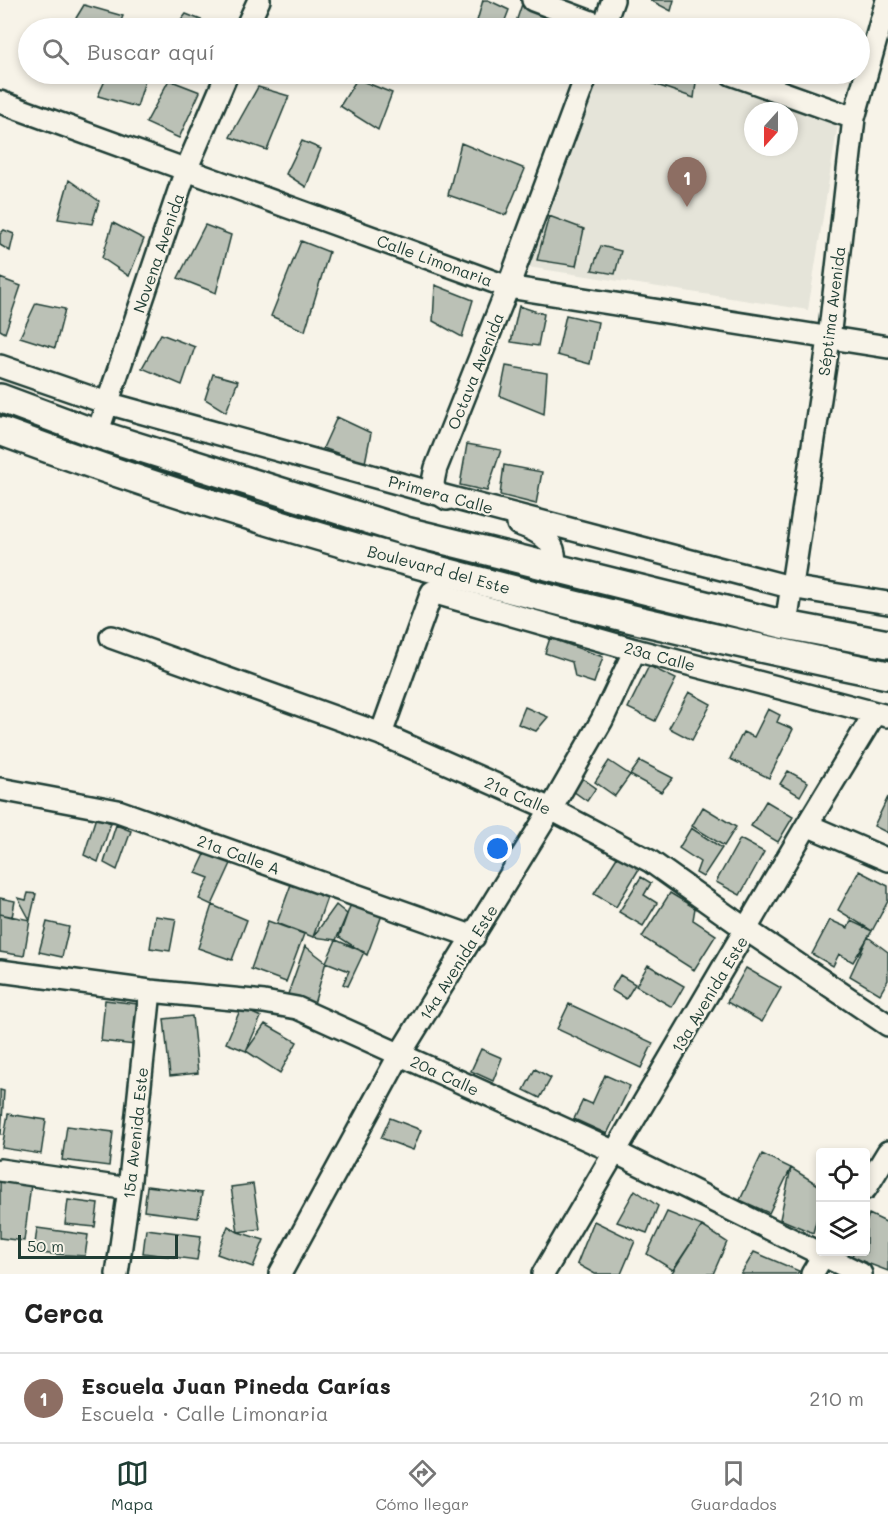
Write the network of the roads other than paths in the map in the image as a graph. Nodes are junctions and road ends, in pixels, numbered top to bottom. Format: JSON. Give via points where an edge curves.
{"nodes":[{"id":1,"x":259,"y":0,"type":"edge"},
{"id":2,"x":533,"y":0,"type":"edge"},
{"id":3,"x":613,"y":0,"type":"edge"},
{"id":4,"x":887,"y":0,"type":"edge"},
{"id":5,"x":251,"y":18,"type":"edge"},
{"id":6,"x":579,"y":18,"type":"edge"},
{"id":7,"x":607,"y":18,"type":"edge"},
{"id":8,"x":870,"y":61,"type":"edge"},
{"id":9,"x":223,"y":84,"type":"edge"},
{"id":10,"x":582,"y":84,"type":"edge"},
{"id":11,"x":759,"y":84,"type":"edge"},
{"id":12,"x":864,"y":84,"type":"edge"},
{"id":13,"x":0,"y":102,"type":"edge"},
{"id":14,"x":854,"y":118,"type":"junction"},
{"id":15,"x":186,"y":170,"type":"junction"},
{"id":16,"x":508,"y":287,"type":"junction"},
{"id":17,"x":829,"y":339,"type":"junction"},
{"id":18,"x":888,"y":347,"type":"edge"},
{"id":19,"x":0,"y":366,"type":"edge"},
{"id":20,"x":0,"y":398,"type":"edge"},
{"id":21,"x":107,"y":403,"type":"junction"},
{"id":22,"x":0,"y":431,"type":"edge"},
{"id":23,"x":97,"y":434,"type":"junction"},
{"id":24,"x":437,"y":494,"type":"junction"},
{"id":25,"x":555,"y":567,"type":"junction"},
{"id":26,"x":790,"y":586,"type":"junction"},
{"id":27,"x":888,"y":603,"type":"edge"},
{"id":28,"x":786,"y":625,"type":"junction"},
{"id":29,"x":111,"y":636,"type":"dead end"},
{"id":30,"x":888,"y":644,"type":"edge"},
{"id":31,"x":635,"y":650,"type":"junction"},
{"id":32,"x":888,"y":675,"type":"edge"},
{"id":33,"x":882,"y":715,"type":"edge"},
{"id":34,"x":381,"y":734,"type":"junction"},
{"id":35,"x":0,"y":789,"type":"edge"},
{"id":36,"x":551,"y":809,"type":"junction"},
{"id":37,"x":807,"y":825,"type":"junction"},
{"id":38,"x":888,"y":860,"type":"edge"},
{"id":39,"x":747,"y":930,"type":"junction"},
{"id":40,"x":474,"y":937,"type":"junction"},
{"id":41,"x":0,"y":972,"type":"edge"},
{"id":42,"x":150,"y":991,"type":"junction"},
{"id":43,"x":888,"y":1025,"type":"edge"},
{"id":44,"x":400,"y":1054,"type":"junction"},
{"id":45,"x":615,"y":1152,"type":"junction"},
{"id":46,"x":888,"y":1152,"type":"edge"},
{"id":47,"x":0,"y":1170,"type":"edge"},
{"id":48,"x":870,"y":1181,"type":"edge"},
{"id":49,"x":129,"y":1190,"type":"junction"},
{"id":50,"x":816,"y":1249,"type":"edge"},
{"id":51,"x":822,"y":1256,"type":"edge"},
{"id":52,"x":829,"y":1256,"type":"edge"},
{"id":53,"x":117,"y":1274,"type":"edge"},
{"id":54,"x":280,"y":1274,"type":"edge"},
{"id":55,"x":543,"y":1274,"type":"edge"},
{"id":56,"x":812,"y":1274,"type":"edge"},
{"id":57,"x":861,"y":1274,"type":"edge"}],
"edges":[{"from":1,"to":5,"type":"street"},
{"from":2,"to":6,"type":"street"},
{"from":3,"to":7,"type":"street"},
{"from":4,"to":8,"type":"street","name":"Séptima Avenida"},
{"from":9,"to":15,"type":"street","name":"Novena Avenida"},
{"from":10,"to":16,"type":"street","name":"Octava Avenida"},
{"from":11,"to":14,"type":"street"},
{"from":12,"to":14,"type":"street","name":"Séptima Avenida"},
{"from":13,"to":15,"type":"street","name":"Calle Limonaria"},
{"from":14,"to":17,"type":"street","name":"Séptima Avenida"},
{"from":15,"to":16,"type":"street","name":"Calle Limonaria"},
{"from":15,"to":21,"type":"street","name":"Novena Avenida"},
{"from":16,"to":17,"type":"street","name":"Calle Limonaria"},
{"from":16,"to":24,"type":"street","name":"Octava Avenida","via":[[436,468],[432,483]]},
{"from":17,"to":18,"type":"street","name":"Calle Limonaria"},
{"from":17,"to":26,"type":"street","name":"Séptima Avenida"},
{"from":19,"to":21,"type":"street","name":"Primera Calle"},
{"from":20,"to":23,"type":"main road"},
{"from":21,"to":23,"type":"street","name":"Novena Avenida"},
{"from":21,"to":24,"type":"street","name":"Primera Calle"},
{"from":22,"to":32,"type":"main road","name":"Boulevard del Este","via":[[188,496],[396,559],[773,651]]},
{"from":23,"to":25,"type":"main road","via":[[406,531]]},
{"from":24,"to":25,"type":"street","via":[[544,537],[553,547]]},
{"from":24,"to":26,"type":"street","name":"Primera Calle"},
{"from":25,"to":28,"type":"main road"},
{"from":26,"to":27,"type":"street","name":"Primera Calle"},
{"from":26,"to":28,"type":"street","name":"Séptima Avenida"},
{"from":28,"to":30,"type":"main road"},
{"from":29,"to":34,"type":"street","name":"21a Calle"},
{"from":31,"to":33,"type":"street","name":"23a Calle"},
{"from":31,"to":34,"type":"street","name":"23a Calle","via":[[432,592]]},
{"from":31,"to":36,"type":"street","name":"14a Avenida Este","via":[[602,720]]},
{"from":33,"to":37,"type":"street","name":"13a Avenida Este"},
{"from":34,"to":36,"type":"street","name":"21a Calle"},
{"from":35,"to":40,"type":"street","name":"21a Calle A","via":[[118,811]]},
{"from":36,"to":39,"type":"street","name":"21a Calle","via":[[650,861]]},
{"from":36,"to":40,"type":"street","name":"14a Avenida Este"},
{"from":37,"to":38,"type":"street"},
{"from":37,"to":39,"type":"street","name":"13a Avenida Este"},
{"from":39,"to":43,"type":"street","name":"21a Calle"},
{"from":39,"to":45,"type":"street","name":"13a Avenida Este"},
{"from":40,"to":44,"type":"street","name":"14a Avenida Este"},
{"from":41,"to":42,"type":"street","name":"20a Calle"},
{"from":42,"to":44,"type":"street","name":"20a Calle","via":[[297,1008]]},
{"from":42,"to":49,"type":"street","name":"15a Avenida Este"},
{"from":44,"to":45,"type":"street","name":"20a Calle"},
{"from":44,"to":54,"type":"street","name":"14a Avenida Este"},
{"from":45,"to":50,"type":"street","name":"20a Calle"},
{"from":45,"to":55,"type":"street","name":"13a Avenida Este"},
{"from":46,"to":48,"type":"street"},
{"from":47,"to":49,"type":"street"},
{"from":49,"to":53,"type":"street","name":"15a Avenida Este"},
{"from":51,"to":56,"type":"street"},
{"from":52,"to":57,"type":"street","name":"20a Calle"}]}
